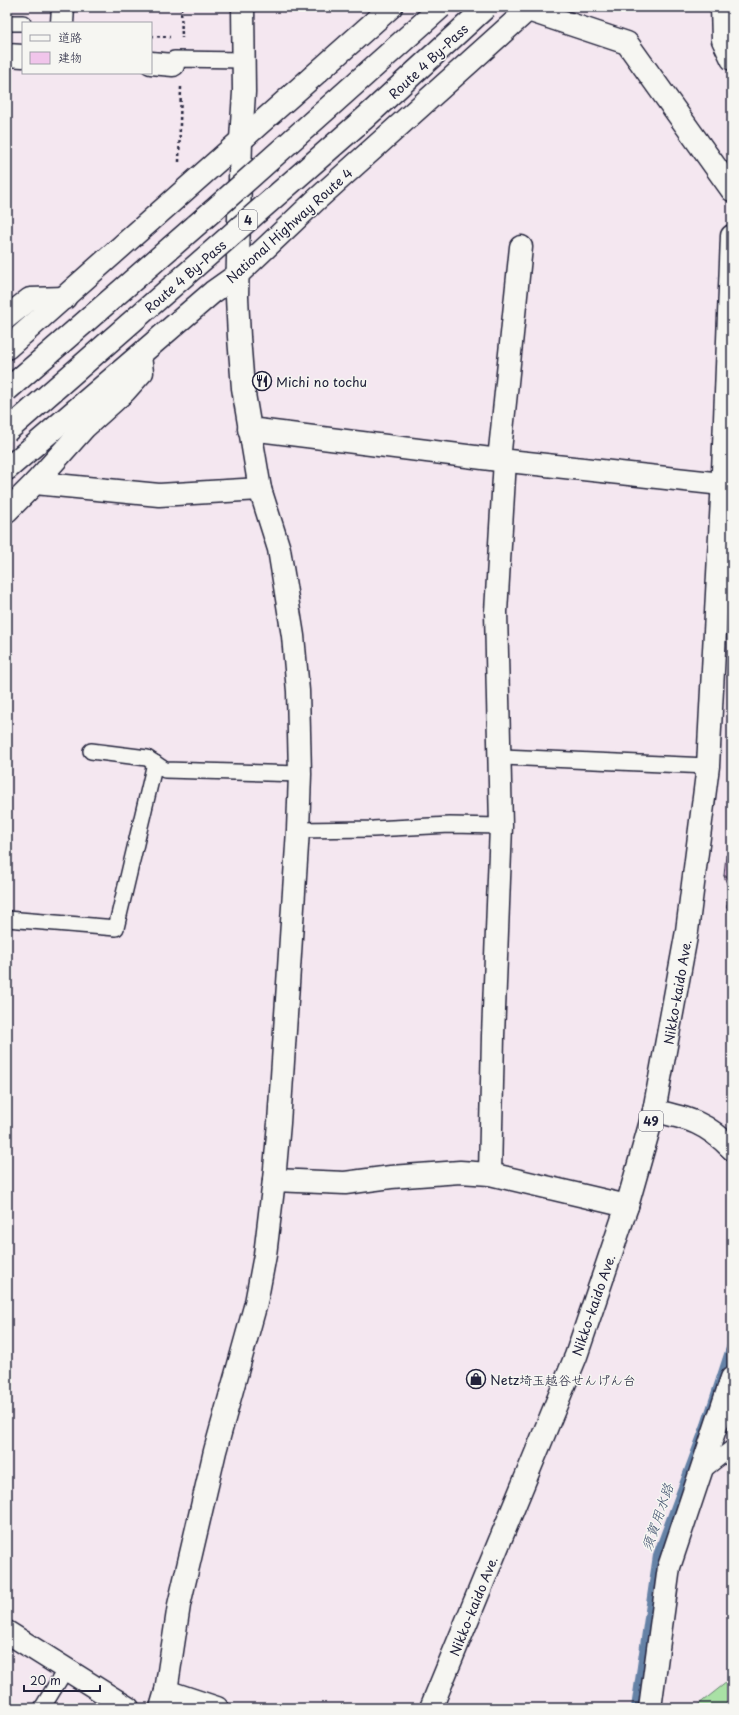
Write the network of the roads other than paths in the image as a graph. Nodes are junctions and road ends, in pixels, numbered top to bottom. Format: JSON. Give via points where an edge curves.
{"nodes":[{"id":1,"x":63,"y":7,"type":"edge"},
{"id":2,"x":243,"y":7,"type":"edge"},
{"id":3,"x":391,"y":7,"type":"edge"},
{"id":4,"x":441,"y":7,"type":"edge"},
{"id":5,"x":486,"y":7,"type":"edge"},
{"id":6,"x":722,"y":7,"type":"edge"},
{"id":7,"x":530,"y":8,"type":"edge"},
{"id":8,"x":62,"y":22,"type":"edge"},
{"id":9,"x":7,"y":23,"type":"edge"},
{"id":10,"x":22,"y":23,"type":"edge"},
{"id":11,"x":7,"y":55,"type":"edge"},
{"id":12,"x":22,"y":56,"type":"edge"},
{"id":13,"x":732,"y":59,"type":"edge"},
{"id":14,"x":244,"y":60,"type":"junction"},
{"id":15,"x":177,"y":62,"type":"joint"},
{"id":16,"x":152,"y":64,"type":"edge"},
{"id":17,"x":241,"y":140,"type":"junction"},
{"id":18,"x":732,"y":190,"type":"edge"},
{"id":19,"x":732,"y":236,"type":"edge"},
{"id":20,"x":521,"y":247,"type":"dead end"},
{"id":21,"x":237,"y":275,"type":"junction"},
{"id":22,"x":64,"y":298,"type":"junction"},
{"id":23,"x":7,"y":317,"type":"edge"},
{"id":24,"x":7,"y":348,"type":"edge"},
{"id":25,"x":140,"y":356,"type":"junction"},
{"id":26,"x":7,"y":390,"type":"edge"},
{"id":27,"x":249,"y":429,"type":"junction"},
{"id":28,"x":7,"y":431,"type":"edge"},
{"id":29,"x":502,"y":460,"type":"junction"},
{"id":30,"x":7,"y":469,"type":"edge"},
{"id":31,"x":35,"y":483,"type":"junction"},
{"id":32,"x":260,"y":489,"type":"junction"},
{"id":33,"x":725,"y":494,"type":"edge"},
{"id":34,"x":7,"y":511,"type":"edge"},
{"id":35,"x":91,"y":751,"type":"dead end"},
{"id":36,"x":500,"y":757,"type":"junction"},
{"id":37,"x":155,"y":763,"type":"junction"},
{"id":38,"x":708,"y":766,"type":"junction"},
{"id":39,"x":300,"y":774,"type":"junction"},
{"id":40,"x":502,"y":826,"type":"junction"},
{"id":41,"x":298,"y":830,"type":"junction"},
{"id":42,"x":7,"y":919,"type":"edge"},
{"id":43,"x":654,"y":1111,"type":"junction"},
{"id":44,"x":732,"y":1149,"type":"edge"},
{"id":45,"x":490,"y":1174,"type":"junction"},
{"id":46,"x":274,"y":1180,"type":"junction"},
{"id":47,"x":627,"y":1206,"type":"junction"},
{"id":48,"x":732,"y":1378,"type":"edge"},
{"id":49,"x":732,"y":1448,"type":"edge"},
{"id":50,"x":699,"y":1474,"type":"junction"},
{"id":51,"x":7,"y":1632,"type":"edge"},
{"id":52,"x":66,"y":1669,"type":"junction"},
{"id":53,"x":164,"y":1700,"type":"edge"},
{"id":54,"x":42,"y":1708,"type":"edge"},
{"id":55,"x":128,"y":1708,"type":"edge"},
{"id":56,"x":217,"y":1708,"type":"edge"},
{"id":57,"x":431,"y":1708,"type":"edge"},
{"id":58,"x":650,"y":1708,"type":"edge"}],
"edges":[{"from":1,"to":8,"type":"main road"},
{"from":2,"to":14,"type":"main road"},
{"from":3,"to":17,"type":"main road"},
{"from":4,"to":26,"type":"main road","number":"4","bridge":true},
{"from":5,"to":28,"type":"main road","name":"Route 4 By-Pass","number":"4","bridge":true,"via":[[366,118]]},
{"from":6,"to":13,"type":"main road","via":[[723,40]]},
{"from":7,"to":18,"type":"main road","via":[[627,43]]},
{"from":7,"to":21,"type":"main road","name":"National Highway Route 4","number":"4","via":[[315,201]]},
{"from":9,"to":10,"type":"lane"},
{"from":11,"to":12,"type":"main road"},
{"from":14,"to":15,"type":"lane"},
{"from":14,"to":17,"type":"main road"},
{"from":15,"to":16,"type":"main road"},
{"from":17,"to":21,"type":"main road"},
{"from":17,"to":22,"type":"main road"},
{"from":19,"to":33,"type":"main road","name":"Nikko-kaido Ave.","number":"49"},
{"from":20,"to":29,"type":"main road"},
{"from":21,"to":25,"type":"main road","name":"National Highway Route 4","number":"4","via":[[213,292]]},
{"from":21,"to":27,"type":"main road","via":[[242,380]]},
{"from":22,"to":23,"type":"main road","via":[[30,300]]},
{"from":22,"to":24,"type":"main road"},
{"from":25,"to":30,"type":"main road","name":"National Highway Route 4","number":"4"},
{"from":25,"to":31,"type":"main road","via":[[142,372],[85,427]]},
{"from":27,"to":29,"type":"main road"},
{"from":27,"to":32,"type":"main road"},
{"from":29,"to":33,"type":"main road"},
{"from":29,"to":36,"type":"main road","via":[[496,612]]},
{"from":31,"to":32,"type":"main road","via":[[158,495]]},
{"from":31,"to":34,"type":"main road"},
{"from":32,"to":39,"type":"main road","via":[[279,549],[293,636],[298,691]]},
{"from":33,"to":38,"type":"main road","name":"Nikko-kaido Ave.","number":"49"},
{"from":35,"to":37,"type":"lane","via":[[147,758]]},
{"from":36,"to":38,"type":"lane"},
{"from":36,"to":40,"type":"main road"},
{"from":37,"to":39,"type":"lane","via":[[165,770]]},
{"from":37,"to":42,"type":"lane","via":[[116,928]]},
{"from":38,"to":43,"type":"main road","name":"Nikko-kaido Ave.","number":"49","via":[[688,931]]},
{"from":39,"to":41,"type":"main road"},
{"from":40,"to":41,"type":"lane","via":[[450,825],[374,830]]},
{"from":40,"to":45,"type":"main road"},
{"from":41,"to":46,"type":"main road"},
{"from":43,"to":44,"type":"main road","via":[[684,1117],[712,1131]]},
{"from":43,"to":47,"type":"main road","name":"Nikko-kaido Ave.","number":"49"},
{"from":45,"to":46,"type":"main road","via":[[460,1172],[345,1183]]},
{"from":45,"to":47,"type":"main road"},
{"from":46,"to":53,"type":"main road","via":[[265,1255],[256,1302],[215,1451],[179,1605]]},
{"from":47,"to":57,"type":"main road","name":"Nikko-kaido Ave.","number":"49","via":[[576,1356]]},
{"from":48,"to":50,"type":"main road"},
{"from":49,"to":50,"type":"lane"},
{"from":50,"to":58,"type":"main road","via":[[669,1567]]},
{"from":51,"to":52,"type":"main road"},
{"from":52,"to":54,"type":"lane"},
{"from":52,"to":55,"type":"main road"},
{"from":53,"to":56,"type":"main road"}]}
